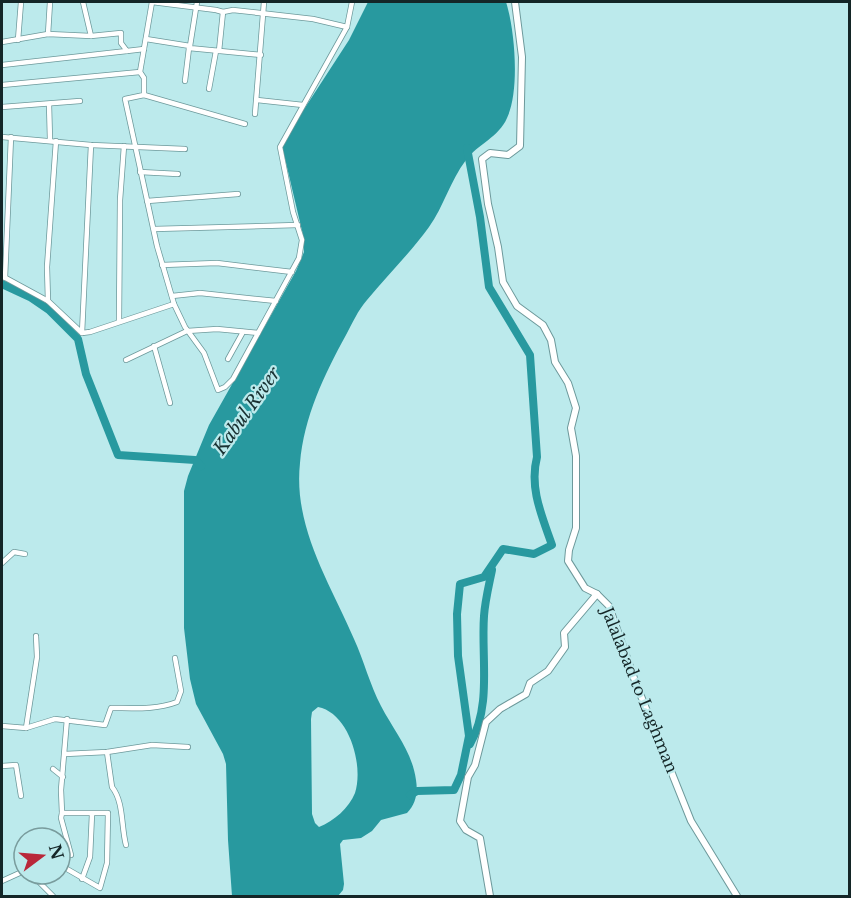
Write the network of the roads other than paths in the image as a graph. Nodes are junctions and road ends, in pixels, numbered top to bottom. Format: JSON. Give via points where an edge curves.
{"nodes":[{"id":1,"x":21,"y":2,"type":"edge"},
{"id":2,"x":50,"y":2,"type":"edge"},
{"id":3,"x":83,"y":2,"type":"edge"},
{"id":4,"x":152,"y":2,"type":"edge"},
{"id":5,"x":233,"y":2,"type":"edge"},
{"id":6,"x":264,"y":2,"type":"edge"},
{"id":7,"x":352,"y":2,"type":"edge"},
{"id":8,"x":515,"y":2,"type":"edge"},
{"id":9,"x":196,"y":4,"type":"edge"},
{"id":10,"x":233,"y":10,"type":"junction"},
{"id":11,"x":223,"y":12,"type":"junction"},
{"id":12,"x":263,"y":14,"type":"junction"},
{"id":13,"x":347,"y":27,"type":"junction"},
{"id":14,"x":48,"y":34,"type":"junction"},
{"id":15,"x":91,"y":36,"type":"junction"},
{"id":16,"x":146,"y":39,"type":"junction"},
{"id":17,"x":18,"y":40,"type":"junction"},
{"id":18,"x":2,"y":42,"type":"edge"},
{"id":19,"x":189,"y":47,"type":"junction"},
{"id":20,"x":144,"y":49,"type":"junction"},
{"id":21,"x":127,"y":51,"type":"junction"},
{"id":22,"x":217,"y":51,"type":"junction"},
{"id":23,"x":261,"y":55,"type":"junction"},
{"id":24,"x":2,"y":64,"type":"edge"},
{"id":25,"x":140,"y":72,"type":"junction"},
{"id":26,"x":185,"y":81,"type":"dead end"},
{"id":27,"x":2,"y":85,"type":"edge"},
{"id":28,"x":209,"y":89,"type":"dead end"},
{"id":29,"x":144,"y":95,"type":"junction"},
{"id":30,"x":257,"y":100,"type":"junction"},
{"id":31,"x":80,"y":101,"type":"dead end"},
{"id":32,"x":49,"y":104,"type":"junction"},
{"id":33,"x":303,"y":105,"type":"junction"},
{"id":34,"x":2,"y":107,"type":"edge"},
{"id":35,"x":255,"y":114,"type":"dead end"},
{"id":36,"x":245,"y":124,"type":"dead end"},
{"id":37,"x":2,"y":137,"type":"edge"},
{"id":38,"x":11,"y":137,"type":"junction"},
{"id":39,"x":53,"y":140,"type":"junction"},
{"id":40,"x":91,"y":145,"type":"junction"},
{"id":41,"x":134,"y":146,"type":"junction"},
{"id":42,"x":124,"y":147,"type":"junction"},
{"id":43,"x":185,"y":149,"type":"dead end"},
{"id":44,"x":140,"y":172,"type":"junction"},
{"id":45,"x":178,"y":174,"type":"dead end"},
{"id":46,"x":238,"y":194,"type":"dead end"},
{"id":47,"x":147,"y":201,"type":"junction"},
{"id":48,"x":298,"y":225,"type":"junction"},
{"id":49,"x":154,"y":229,"type":"junction"},
{"id":50,"x":162,"y":265,"type":"junction"},
{"id":51,"x":292,"y":272,"type":"junction"},
{"id":52,"x":3,"y":277,"type":"edge"},
{"id":53,"x":172,"y":296,"type":"junction"},
{"id":54,"x":48,"y":301,"type":"junction"},
{"id":55,"x":276,"y":301,"type":"junction"},
{"id":56,"x":174,"y":304,"type":"junction"},
{"id":57,"x":119,"y":321,"type":"junction"},
{"id":58,"x":188,"y":331,"type":"junction"},
{"id":59,"x":243,"y":332,"type":"junction"},
{"id":60,"x":82,"y":333,"type":"junction"},
{"id":61,"x":258,"y":333,"type":"junction"},
{"id":62,"x":154,"y":346,"type":"junction"},
{"id":63,"x":228,"y":359,"type":"dead end"},
{"id":64,"x":126,"y":360,"type":"dead end"},
{"id":65,"x":170,"y":403,"type":"dead end"},
{"id":66,"x":25,"y":555,"type":"dead end"},
{"id":67,"x":2,"y":563,"type":"edge"},
{"id":68,"x":597,"y":594,"type":"junction"},
{"id":69,"x":36,"y":636,"type":"dead end"},
{"id":70,"x":175,"y":658,"type":"dead end"},
{"id":71,"x":67,"y":719,"type":"junction"},
{"id":72,"x":2,"y":726,"type":"edge"},
{"id":73,"x":26,"y":728,"type":"junction"},
{"id":74,"x":188,"y":747,"type":"dead end"},
{"id":75,"x":107,"y":752,"type":"junction"},
{"id":76,"x":65,"y":754,"type":"junction"},
{"id":77,"x":2,"y":766,"type":"edge"},
{"id":78,"x":53,"y":769,"type":"dead end"},
{"id":79,"x":63,"y":777,"type":"junction"},
{"id":80,"x":21,"y":796,"type":"dead end"},
{"id":81,"x":62,"y":813,"type":"junction"},
{"id":82,"x":92,"y":814,"type":"junction"},
{"id":83,"x":63,"y":826,"type":"edge"},
{"id":84,"x":126,"y":845,"type":"dead end"},
{"id":85,"x":72,"y":873,"type":"edge"},
{"id":86,"x":82,"y":879,"type":"junction"},
{"id":87,"x":43,"y":886,"type":"edge"},
{"id":88,"x":488,"y":896,"type":"edge"},
{"id":89,"x":53,"y":897,"type":"edge"},
{"id":90,"x":738,"y":897,"type":"edge"}],
"edges":[{"from":1,"to":17,"type":"street"},
{"from":2,"to":14,"type":"street"},
{"from":3,"to":15,"type":"street"},
{"from":4,"to":9,"type":"street"},
{"from":4,"to":16,"type":"street"},
{"from":5,"to":10,"type":"street"},
{"from":6,"to":12,"type":"street"},
{"from":7,"to":13,"type":"street"},
{"from":8,"to":68,"type":"street","name":"Jalalabad to Laghman","via":[[522,57],[520,146],[508,155],[490,153],[482,159],[488,204],[502,282],[517,306],[543,326],[576,408],[571,428],[576,456],[576,528],[568,561],[585,588]]},
{"from":9,"to":11,"type":"street"},
{"from":9,"to":19,"type":"street"},
{"from":10,"to":11,"type":"street"},
{"from":10,"to":12,"type":"street"},
{"from":11,"to":22,"type":"street"},
{"from":12,"to":13,"type":"street"},
{"from":12,"to":23,"type":"street"},
{"from":13,"to":33,"type":"street"},
{"from":14,"to":15,"type":"street"},
{"from":14,"to":17,"type":"street"},
{"from":15,"to":21,"type":"street","via":[[121,33],[121,43]]},
{"from":16,"to":19,"type":"street"},
{"from":16,"to":20,"type":"street"},
{"from":17,"to":18,"type":"street"},
{"from":19,"to":22,"type":"street"},
{"from":19,"to":26,"type":"street"},
{"from":20,"to":21,"type":"street"},
{"from":20,"to":25,"type":"street"},
{"from":21,"to":24,"type":"street"},
{"from":22,"to":23,"type":"street"},
{"from":22,"to":28,"type":"street"},
{"from":23,"to":30,"type":"street"},
{"from":25,"to":27,"type":"street"},
{"from":25,"to":29,"type":"street"},
{"from":29,"to":36,"type":"street"},
{"from":29,"to":41,"type":"street","via":[[125,99]]},
{"from":30,"to":33,"type":"street"},
{"from":30,"to":35,"type":"street"},
{"from":31,"to":32,"type":"street"},
{"from":32,"to":34,"type":"street"},
{"from":32,"to":39,"type":"street"},
{"from":33,"to":48,"type":"street","via":[[280,147]]},
{"from":37,"to":38,"type":"street"},
{"from":38,"to":39,"type":"street"},
{"from":38,"to":52,"type":"street"},
{"from":39,"to":40,"type":"street"},
{"from":39,"to":54,"type":"street"},
{"from":40,"to":42,"type":"street"},
{"from":40,"to":60,"type":"street"},
{"from":41,"to":42,"type":"street"},
{"from":41,"to":43,"type":"street"},
{"from":41,"to":44,"type":"street"},
{"from":42,"to":57,"type":"street"},
{"from":44,"to":45,"type":"street"},
{"from":44,"to":47,"type":"street"},
{"from":46,"to":47,"type":"street"},
{"from":47,"to":49,"type":"street"},
{"from":48,"to":49,"type":"street"},
{"from":48,"to":51,"type":"street","via":[[302,240]]},
{"from":49,"to":50,"type":"street"},
{"from":50,"to":51,"type":"street","via":[[217,263]]},
{"from":50,"to":53,"type":"street"},
{"from":51,"to":55,"type":"street"},
{"from":52,"to":54,"type":"street"},
{"from":53,"to":55,"type":"street","via":[[200,293]]},
{"from":53,"to":56,"type":"street"},
{"from":54,"to":60,"type":"street"},
{"from":55,"to":61,"type":"street"},
{"from":56,"to":57,"type":"street"},
{"from":56,"to":58,"type":"street"},
{"from":57,"to":60,"type":"street"},
{"from":58,"to":59,"type":"street"},
{"from":58,"to":61,"type":"street","via":[[204,353],[218,390],[233,379]]},
{"from":58,"to":62,"type":"street"},
{"from":59,"to":61,"type":"street"},
{"from":59,"to":63,"type":"street"},
{"from":62,"to":64,"type":"street"},
{"from":62,"to":65,"type":"street"},
{"from":66,"to":67,"type":"street","via":[[14,552]]},
{"from":68,"to":88,"type":"street","via":[[564,633],[565,647],[548,671],[530,683],[526,694],[486,722],[468,777],[460,822],[480,838]]},
{"from":68,"to":90,"type":"street","name":"Jalalabad to Laghman","via":[[609,606],[691,821]]},
{"from":69,"to":73,"type":"street","via":[[37,657]]},
{"from":70,"to":71,"type":"street","via":[[181,691],[177,702],[150,708],[111,708],[105,725]]},
{"from":71,"to":73,"type":"street"},
{"from":71,"to":76,"type":"street"},
{"from":72,"to":73,"type":"street"},
{"from":74,"to":75,"type":"street","via":[[152,745]]},
{"from":75,"to":76,"type":"street"},
{"from":75,"to":84,"type":"street"},
{"from":76,"to":79,"type":"street"},
{"from":77,"to":80,"type":"street","via":[[16,765]]},
{"from":78,"to":79,"type":"street"},
{"from":79,"to":81,"type":"street"},
{"from":81,"to":82,"type":"street"},
{"from":81,"to":83,"type":"street"},
{"from":82,"to":86,"type":"street","via":[[90,857]]},
{"from":82,"to":86,"type":"street","via":[[108,813],[107,863],[100,888]]},
{"from":85,"to":86,"type":"street"},
{"from":87,"to":89,"type":"street"}]}
